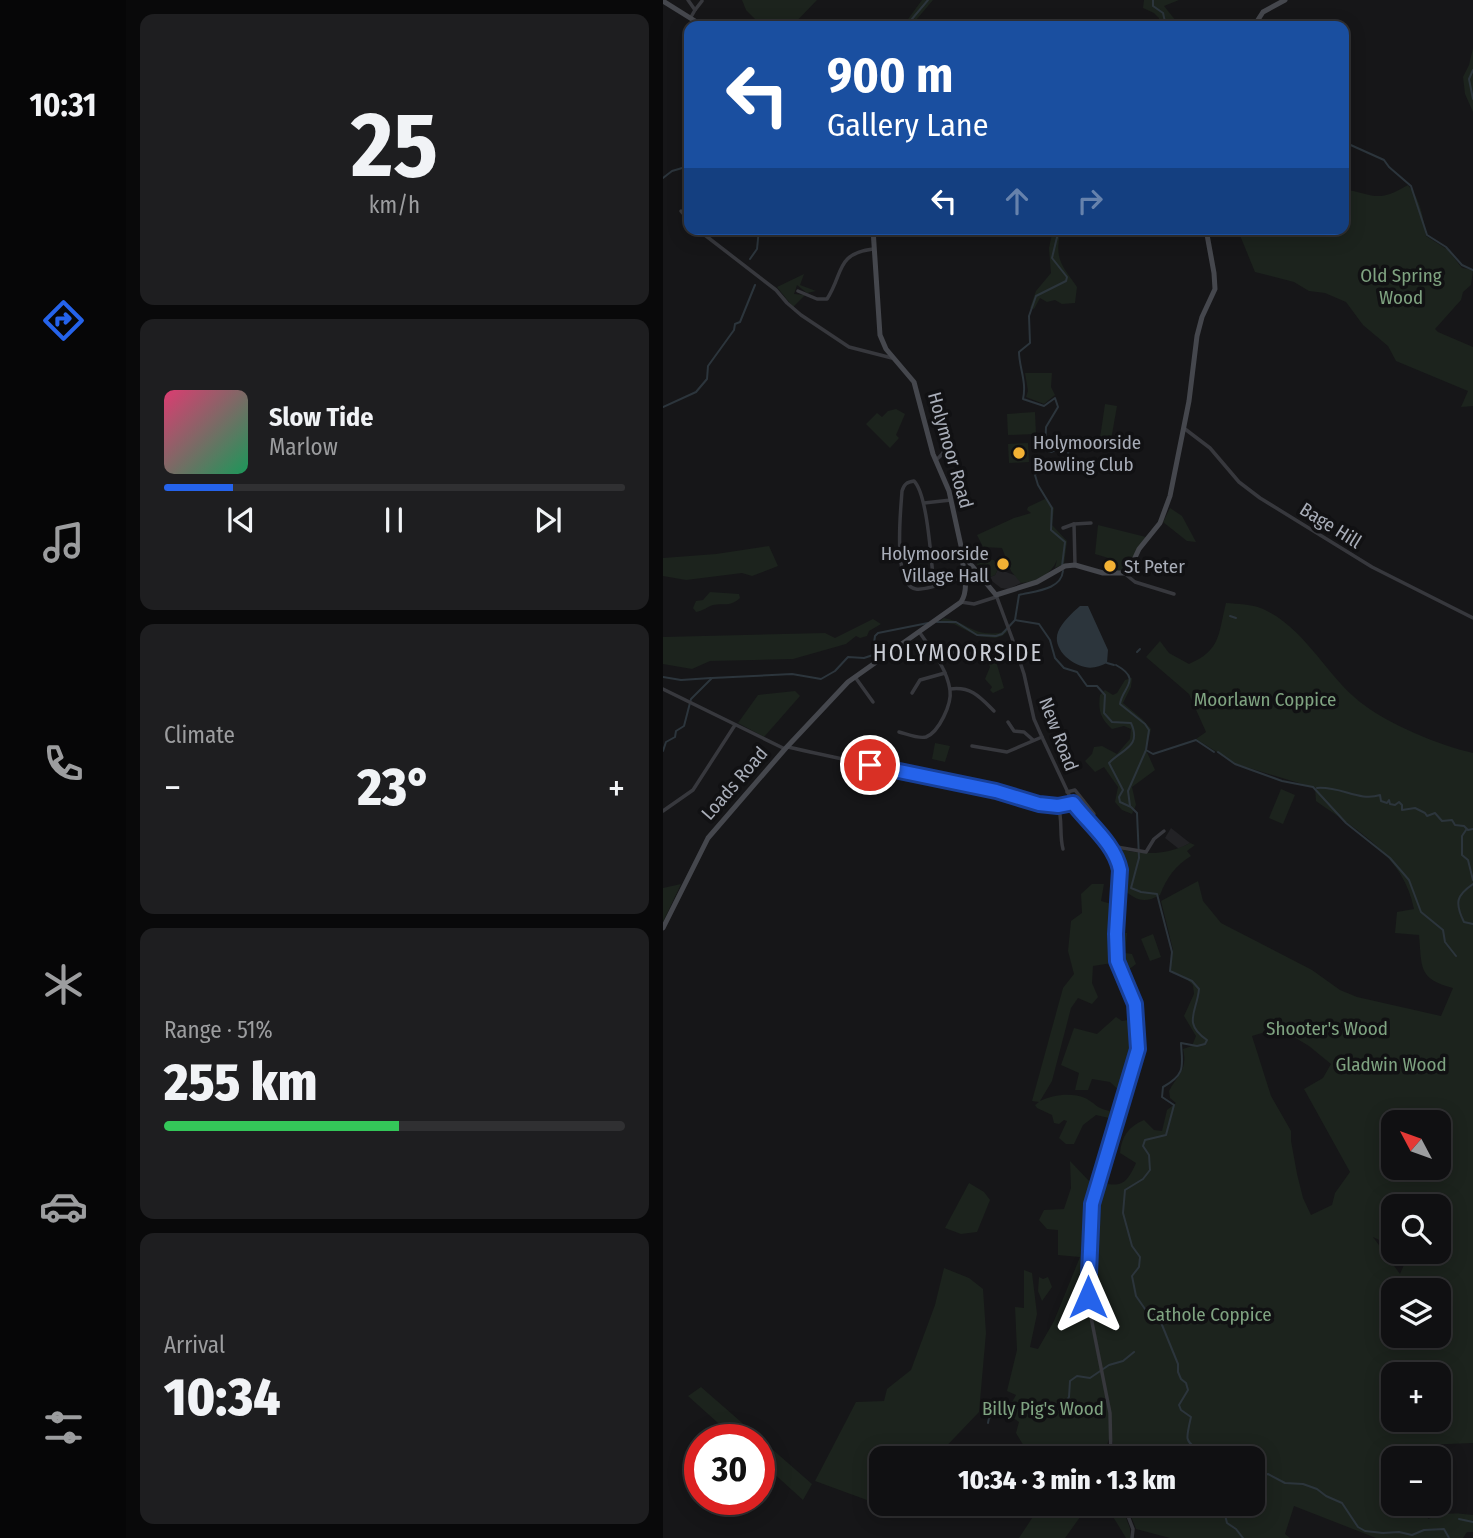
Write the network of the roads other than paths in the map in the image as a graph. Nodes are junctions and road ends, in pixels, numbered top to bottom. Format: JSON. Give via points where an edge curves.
{"nodes":[{"id":1,"x":687,"y":0,"type":"edge"},
{"id":2,"x":1285,"y":0,"type":"edge"},
{"id":3,"x":663,"y":1,"type":"edge"},
{"id":4,"x":702,"y":1,"type":"edge"},
{"id":5,"x":695,"y":10,"type":"junction"},
{"id":6,"x":691,"y":17,"type":"junction"},
{"id":7,"x":696,"y":21,"type":"edge"},
{"id":8,"x":1257,"y":21,"type":"edge"},
{"id":9,"x":681,"y":211,"type":"dead end"},
{"id":10,"x":684,"y":214,"type":"edge"},
{"id":11,"x":705,"y":235,"type":"edge"},
{"id":12,"x":873,"y":235,"type":"edge"},
{"id":13,"x":1207,"y":235,"type":"edge"},
{"id":14,"x":873,"y":249,"type":"junction"},
{"id":15,"x":798,"y":291,"type":"dead end"},
{"id":16,"x":895,"y":358,"type":"junction"},
{"id":17,"x":1183,"y":428,"type":"junction"},
{"id":18,"x":948,"y":430,"type":"dead end"},
{"id":19,"x":1190,"y":435,"type":"junction"},
{"id":20,"x":1180,"y":442,"type":"junction"},
{"id":21,"x":935,"y":460,"type":"junction"},
{"id":22,"x":951,"y":500,"type":"junction"},
{"id":23,"x":924,"y":503,"type":"junction"},
{"id":24,"x":1091,"y":523,"type":"dead end"},
{"id":25,"x":1074,"y":524,"type":"junction"},
{"id":26,"x":1063,"y":528,"type":"dead end"},
{"id":27,"x":961,"y":546,"type":"junction"},
{"id":28,"x":1075,"y":565,"type":"junction"},
{"id":29,"x":1124,"y":573,"type":"junction"},
{"id":30,"x":964,"y":577,"type":"junction"},
{"id":31,"x":934,"y":585,"type":"junction"},
{"id":32,"x":1175,"y":594,"type":"dead end"},
{"id":33,"x":996,"y":596,"type":"junction"},
{"id":34,"x":962,"y":602,"type":"junction"},
{"id":35,"x":1473,"y":618,"type":"edge"},
{"id":36,"x":919,"y":632,"type":"junction"},
{"id":37,"x":938,"y":658,"type":"junction"},
{"id":38,"x":987,"y":660,"type":"dead end"},
{"id":39,"x":945,"y":673,"type":"junction"},
{"id":40,"x":855,"y":677,"type":"junction"},
{"id":41,"x":663,"y":689,"type":"edge"},
{"id":42,"x":950,"y":689,"type":"junction"},
{"id":43,"x":911,"y":692,"type":"dead end"},
{"id":44,"x":873,"y":702,"type":"dead end"},
{"id":45,"x":994,"y":711,"type":"dead end"},
{"id":46,"x":735,"y":725,"type":"junction"},
{"id":47,"x":1008,"y":726,"type":"dead end"},
{"id":48,"x":899,"y":732,"type":"dead end"},
{"id":49,"x":1042,"y":737,"type":"junction"},
{"id":50,"x":1033,"y":740,"type":"junction"},
{"id":51,"x":972,"y":746,"type":"dead end"},
{"id":52,"x":786,"y":748,"type":"junction"},
{"id":53,"x":1067,"y":792,"type":"junction"},
{"id":54,"x":1073,"y":803,"type":"junction"},
{"id":55,"x":1058,"y":806,"type":"junction"},
{"id":56,"x":663,"y":811,"type":"edge"},
{"id":57,"x":1094,"y":814,"type":"dead end"},
{"id":58,"x":1163,"y":831,"type":"dead end"},
{"id":59,"x":1109,"y":845,"type":"junction"},
{"id":60,"x":1063,"y":849,"type":"dead end"},
{"id":61,"x":663,"y":928,"type":"edge"},
{"id":62,"x":1110,"y":1446,"type":"edge"},
{"id":63,"x":1128,"y":1516,"type":"edge"},
{"id":64,"x":1132,"y":1538,"type":"edge"}],
"edges":[{"from":1,"to":5,"type":"street"},
{"from":2,"to":8,"type":"street","via":[[1263,12]]},
{"from":3,"to":6,"type":"street"},
{"from":4,"to":5,"type":"street"},
{"from":5,"to":6,"type":"street"},
{"from":6,"to":7,"type":"street"},
{"from":9,"to":10,"type":"street"},
{"from":11,"to":16,"type":"street","via":[[776,289],[801,315],[849,347]]},
{"from":12,"to":14,"type":"street","name":"Holymoor Road"},
{"from":13,"to":17,"type":"street","via":[[1215,289],[1198,333]]},
{"from":14,"to":15,"type":"street","via":[[848,258],[827,299]]},
{"from":14,"to":16,"type":"street","name":"Holymoor Road","via":[[880,335]]},
{"from":16,"to":21,"type":"street","name":"Holymoor Road","via":[[914,382]]},
{"from":17,"to":19,"type":"street","name":"Bage Hill"},
{"from":17,"to":20,"type":"street"},
{"from":18,"to":21,"type":"street","via":[[948,444]]},
{"from":19,"to":20,"type":"street"},
{"from":19,"to":35,"type":"street","name":"Bage Hill","via":[[1200,439],[1260,498],[1372,567]]},
{"from":20,"to":29,"type":"street","via":[[1165,513]]},
{"from":21,"to":22,"type":"street","name":"Holymoor Road"},
{"from":22,"to":23,"type":"street"},
{"from":22,"to":27,"type":"street","name":"Holymoor Road"},
{"from":23,"to":31,"type":"street"},
{"from":23,"to":31,"type":"street","via":[[914,481],[904,485],[900,553],[905,579],[917,590]]},
{"from":24,"to":25,"type":"street"},
{"from":25,"to":26,"type":"street"},
{"from":25,"to":28,"type":"street"},
{"from":27,"to":30,"type":"street"},
{"from":27,"to":33,"type":"street","name":"Holymoor Road"},
{"from":28,"to":29,"type":"street"},
{"from":28,"to":33,"type":"street"},
{"from":29,"to":32,"type":"street","via":[[1135,582]]},
{"from":30,"to":31,"type":"street"},
{"from":30,"to":34,"type":"street"},
{"from":33,"to":34,"type":"street","name":"Loads Road","via":[[974,604]]},
{"from":33,"to":49,"type":"street","name":"New Road"},
{"from":34,"to":36,"type":"street","name":"Loads Road"},
{"from":36,"to":37,"type":"street"},
{"from":36,"to":40,"type":"street","name":"Loads Road"},
{"from":37,"to":38,"type":"street","via":[[963,650]]},
{"from":37,"to":39,"type":"street"},
{"from":39,"to":42,"type":"street"},
{"from":39,"to":43,"type":"street","via":[[920,680]]},
{"from":40,"to":44,"type":"street"},
{"from":40,"to":52,"type":"street","name":"Loads Road"},
{"from":41,"to":46,"type":"street"},
{"from":42,"to":45,"type":"street","via":[[974,692]]},
{"from":42,"to":48,"type":"street","via":[[939,726],[928,736]]},
{"from":46,"to":52,"type":"street"},
{"from":46,"to":56,"type":"street","via":[[693,790]]},
{"from":47,"to":50,"type":"street"},
{"from":49,"to":50,"type":"street"},
{"from":49,"to":53,"type":"street","name":"New Road"},
{"from":50,"to":51,"type":"street","via":[[1007,752]]},
{"from":52,"to":55,"type":"street"},
{"from":52,"to":61,"type":"street","name":"Loads Road","via":[[708,838]]},
{"from":53,"to":54,"type":"street","name":"New Road"},
{"from":53,"to":57,"type":"street","via":[[1075,790]]},
{"from":54,"to":55,"type":"street"},
{"from":54,"to":59,"type":"street","name":"New Road"},
{"from":55,"to":60,"type":"street"},
{"from":58,"to":59,"type":"street","via":[[1146,852]]},
{"from":59,"to":62,"type":"street","via":[[1120,870],[1117,961],[1135,1004],[1138,1049],[1092,1204],[1088,1297],[1102,1361]]},
{"from":63,"to":64,"type":"street"}]}
